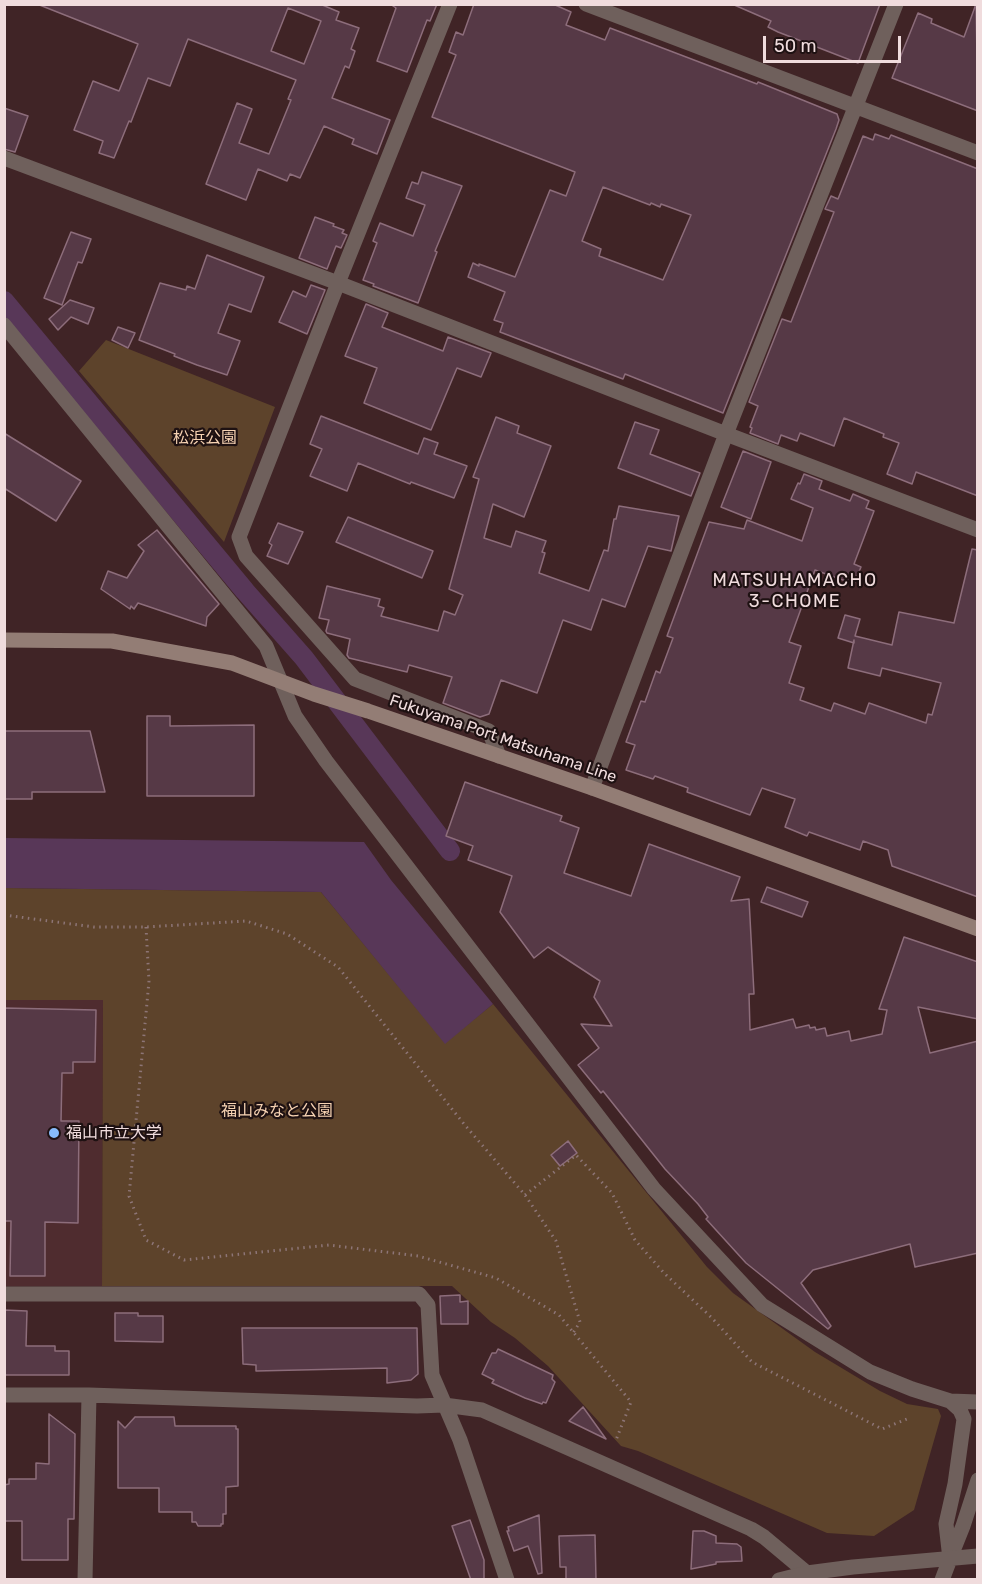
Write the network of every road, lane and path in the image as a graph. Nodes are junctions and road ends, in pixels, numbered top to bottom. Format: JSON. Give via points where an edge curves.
{"nodes":[{"id":1,"x":450,"y":4,"type":"edge"},
{"id":2,"x":586,"y":4,"type":"edge"},
{"id":3,"x":896,"y":4,"type":"edge"},
{"id":4,"x":856,"y":106,"type":"junction"},
{"id":5,"x":978,"y":153,"type":"edge"},
{"id":6,"x":4,"y":158,"type":"edge"},
{"id":7,"x":338,"y":283,"type":"junction"},
{"id":8,"x":4,"y":325,"type":"edge"},
{"id":9,"x":726,"y":434,"type":"junction"},
{"id":10,"x":978,"y":530,"type":"edge"},
{"id":11,"x":4,"y":640,"type":"edge"},
{"id":12,"x":279,"y":681,"type":"junction"},
{"id":13,"x":499,"y":756,"type":"junction"},
{"id":14,"x":592,"y":788,"type":"junction"},
{"id":15,"x":4,"y":915,"type":"edge"},
{"id":16,"x":146,"y":927,"type":"junction"},
{"id":17,"x":978,"y":930,"type":"edge"},
{"id":18,"x":525,"y":1195,"type":"junction"},
{"id":19,"x":4,"y":1294,"type":"edge"},
{"id":20,"x":573,"y":1333,"type":"junction"},
{"id":21,"x":4,"y":1395,"type":"edge"},
{"id":22,"x":89,"y":1395,"type":"junction"},
{"id":23,"x":950,"y":1401,"type":"junction"},
{"id":24,"x":978,"y":1402,"type":"edge"},
{"id":25,"x":444,"y":1405,"type":"junction"},
{"id":26,"x":907,"y":1419,"type":"dead end"},
{"id":27,"x":616,"y":1440,"type":"dead end"},
{"id":28,"x":978,"y":1480,"type":"edge"},
{"id":29,"x":978,"y":1556,"type":"edge"},
{"id":30,"x":950,"y":1558,"type":"junction"},
{"id":31,"x":807,"y":1573,"type":"junction"},
{"id":32,"x":85,"y":1580,"type":"edge"},
{"id":33,"x":507,"y":1580,"type":"edge"},
{"id":34,"x":779,"y":1580,"type":"edge"},
{"id":35,"x":942,"y":1580,"type":"edge"}],
"edges":[{"from":1,"to":7,"type":"street"},
{"from":2,"to":4,"type":"street"},
{"from":3,"to":4,"type":"street"},
{"from":4,"to":5,"type":"street"},
{"from":4,"to":9,"type":"street"},
{"from":6,"to":7,"type":"street"},
{"from":7,"to":9,"type":"street"},
{"from":7,"to":13,"type":"street","via":[[239,537],[246,556],[355,679],[489,731]]},
{"from":8,"to":12,"type":"street","via":[[266,646]]},
{"from":9,"to":10,"type":"street"},
{"from":9,"to":14,"type":"street"},
{"from":11,"to":12,"type":"main road","name":"Fukuyama Port Matsuhama Line","via":[[112,641],[232,663]]},
{"from":12,"to":13,"type":"main road","name":"Fukuyama Port Matsuhama Line"},
{"from":12,"to":23,"type":"street","via":[[295,716],[326,760],[654,1189],[762,1305],[870,1372]]},
{"from":13,"to":14,"type":"main road","name":"Fukuyama Port Matsuhama Line"},
{"from":14,"to":17,"type":"main road","name":"Fukuyama Port Matsuhama Line"},
{"from":15,"to":16,"type":"path","via":[[94,927]]},
{"from":16,"to":18,"type":"path","via":[[246,921],[287,934],[338,967]]},
{"from":16,"to":20,"type":"path","via":[[149,981],[129,1196],[146,1240],[184,1260],[329,1245],[418,1256],[496,1278],[559,1315]]},
{"from":18,"to":20,"type":"path","via":[[556,1241],[580,1322]]},
{"from":18,"to":26,"type":"path","via":[[576,1155],[612,1193],[635,1240],[752,1362],[882,1429]]},
{"from":19,"to":25,"type":"street","via":[[419,1294],[428,1305],[432,1375]]},
{"from":20,"to":27,"type":"path","via":[[631,1402]]},
{"from":21,"to":22,"type":"street"},
{"from":22,"to":25,"type":"street"},
{"from":22,"to":32,"type":"street"},
{"from":23,"to":24,"type":"street"},
{"from":23,"to":30,"type":"street","via":[[964,1419],[946,1524]]},
{"from":25,"to":31,"type":"street","via":[[482,1410],[751,1529]]},
{"from":25,"to":33,"type":"street","via":[[460,1440]]},
{"from":28,"to":30,"type":"street"},
{"from":29,"to":30,"type":"street"},
{"from":30,"to":31,"type":"street"},
{"from":30,"to":35,"type":"street"},
{"from":31,"to":34,"type":"street"}]}
